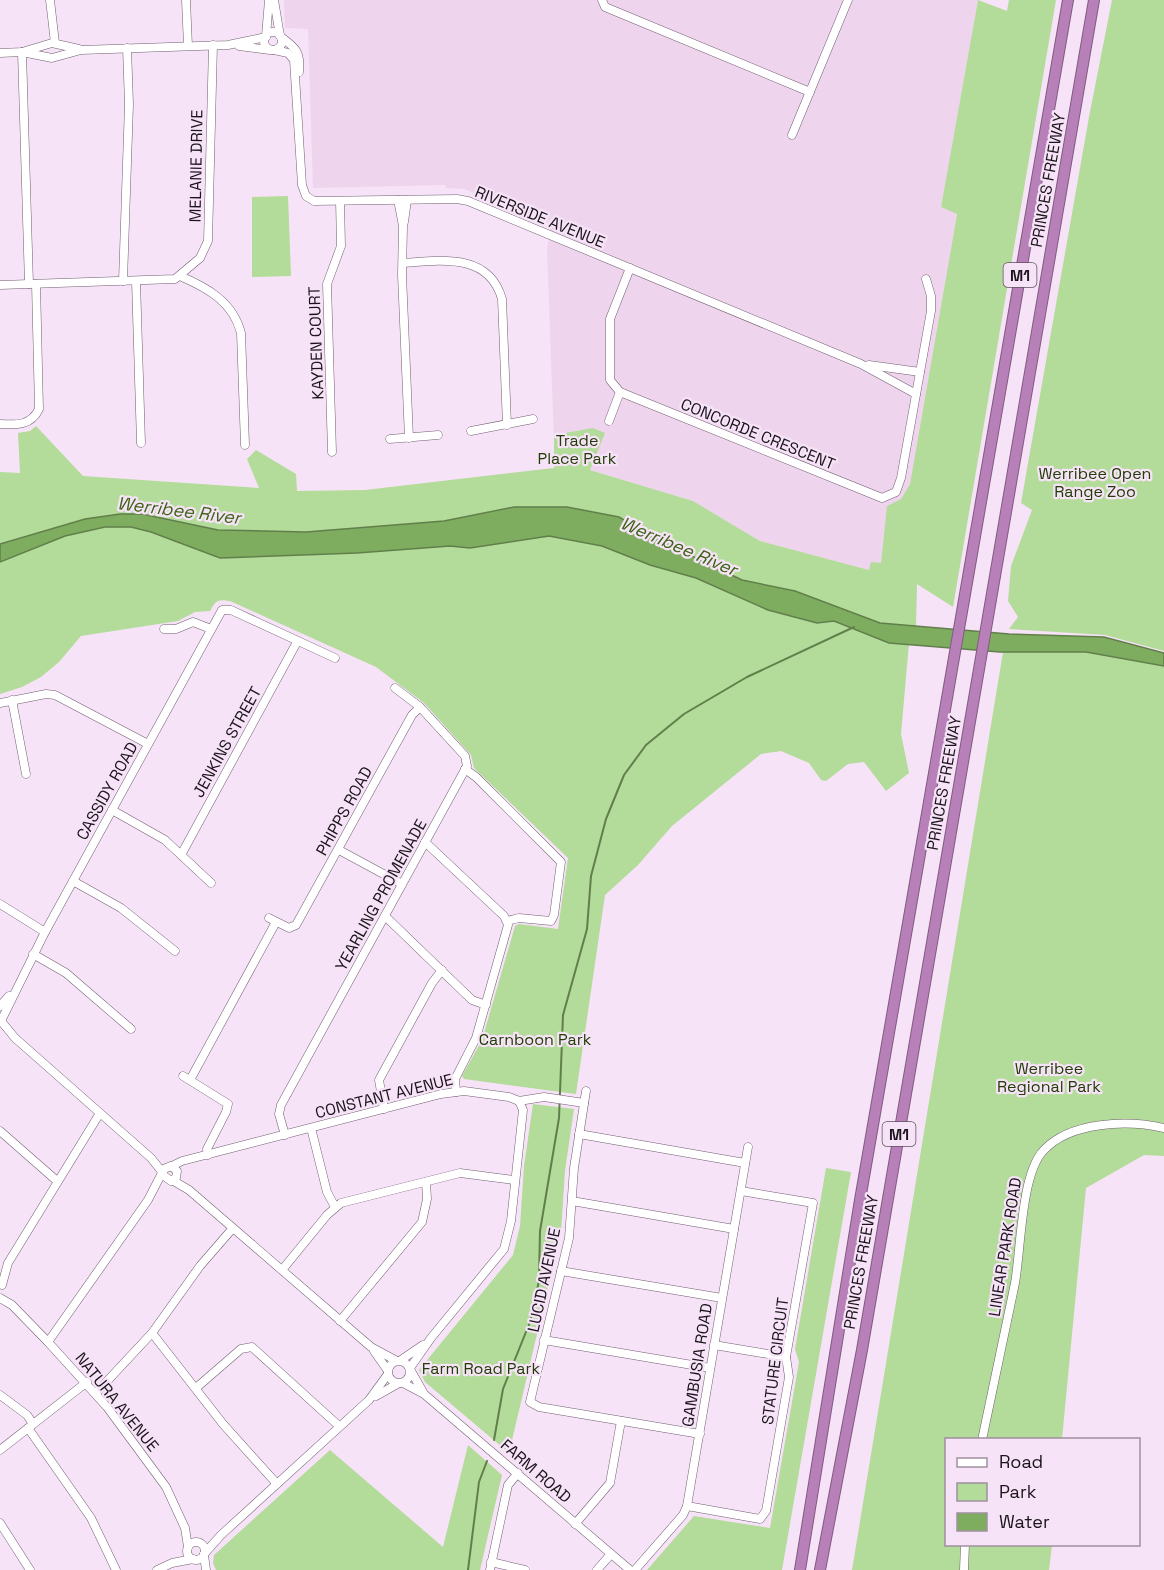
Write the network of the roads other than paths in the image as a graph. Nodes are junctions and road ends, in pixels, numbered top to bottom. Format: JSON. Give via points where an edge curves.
{"nodes":[{"id":1,"x":50,"y":0,"type":"edge"},
{"id":2,"x":186,"y":0,"type":"edge"},
{"id":3,"x":269,"y":0,"type":"edge"},
{"id":4,"x":274,"y":0,"type":"edge"},
{"id":5,"x":602,"y":0,"type":"edge"},
{"id":6,"x":848,"y":0,"type":"edge"},
{"id":7,"x":1068,"y":0,"type":"edge"},
{"id":8,"x":1094,"y":0,"type":"edge"},
{"id":9,"x":266,"y":37,"type":"junction"},
{"id":10,"x":281,"y":37,"type":"junction"},
{"id":11,"x":51,"y":44,"type":"junction"},
{"id":12,"x":213,"y":45,"type":"junction"},
{"id":13,"x":228,"y":45,"type":"junction"},
{"id":14,"x":188,"y":46,"type":"junction"},
{"id":15,"x":127,"y":48,"type":"junction"},
{"id":16,"x":81,"y":50,"type":"junction"},
{"id":17,"x":272,"y":50,"type":"junction"},
{"id":18,"x":22,"y":52,"type":"junction"},
{"id":19,"x":0,"y":53,"type":"edge"},
{"id":20,"x":58,"y":56,"type":"junction"},
{"id":21,"x":47,"y":57,"type":"junction"},
{"id":22,"x":297,"y":80,"type":"junction"},
{"id":23,"x":810,"y":92,"type":"junction"},
{"id":24,"x":792,"y":135,"type":"dead end"},
{"id":25,"x":402,"y":200,"type":"junction"},
{"id":26,"x":340,"y":201,"type":"junction"},
{"id":27,"x":403,"y":262,"type":"junction"},
{"id":28,"x":630,"y":268,"type":"junction"},
{"id":29,"x":180,"y":276,"type":"junction"},
{"id":30,"x":926,"y":279,"type":"dead end"},
{"id":31,"x":123,"y":281,"type":"junction"},
{"id":32,"x":136,"y":281,"type":"junction"},
{"id":33,"x":33,"y":284,"type":"junction"},
{"id":34,"x":0,"y":285,"type":"edge"},
{"id":35,"x":861,"y":364,"type":"junction"},
{"id":36,"x":920,"y":372,"type":"junction"},
{"id":37,"x":620,"y":392,"type":"junction"},
{"id":38,"x":916,"y":394,"type":"junction"},
{"id":39,"x":533,"y":419,"type":"dead end"},
{"id":40,"x":609,"y":421,"type":"dead end"},
{"id":41,"x":0,"y":424,"type":"edge"},
{"id":42,"x":507,"y":425,"type":"junction"},
{"id":43,"x":471,"y":431,"type":"dead end"},
{"id":44,"x":438,"y":435,"type":"dead end"},
{"id":45,"x":409,"y":438,"type":"junction"},
{"id":46,"x":390,"y":439,"type":"dead end"},
{"id":47,"x":141,"y":443,"type":"dead end"},
{"id":48,"x":245,"y":445,"type":"dead end"},
{"id":49,"x":332,"y":452,"type":"dead end"},
{"id":50,"x":164,"y":629,"type":"dead end"},
{"id":51,"x":211,"y":629,"type":"junction"},
{"id":52,"x":297,"y":642,"type":"junction"},
{"id":53,"x":335,"y":658,"type":"dead end"},
{"id":54,"x":395,"y":688,"type":"dead end"},
{"id":55,"x":12,"y":700,"type":"junction"},
{"id":56,"x":0,"y":703,"type":"edge"},
{"id":57,"x":420,"y":707,"type":"junction"},
{"id":58,"x":148,"y":744,"type":"junction"},
{"id":59,"x":465,"y":769,"type":"junction"},
{"id":60,"x":26,"y":774,"type":"dead end"},
{"id":61,"x":112,"y":810,"type":"junction"},
{"id":62,"x":425,"y":842,"type":"junction"},
{"id":63,"x":339,"y":850,"type":"junction"},
{"id":64,"x":181,"y":855,"type":"junction"},
{"id":65,"x":73,"y":881,"type":"junction"},
{"id":66,"x":211,"y":883,"type":"dead end"},
{"id":67,"x":402,"y":884,"type":"junction"},
{"id":68,"x":0,"y":904,"type":"edge"},
{"id":69,"x":385,"y":916,"type":"junction"},
{"id":70,"x":507,"y":921,"type":"junction"},
{"id":71,"x":45,"y":932,"type":"junction"},
{"id":72,"x":175,"y":951,"type":"dead end"},
{"id":73,"x":33,"y":954,"type":"junction"},
{"id":74,"x":442,"y":970,"type":"junction"},
{"id":75,"x":15,"y":988,"type":"junction"},
{"id":76,"x":486,"y":1005,"type":"junction"},
{"id":77,"x":0,"y":1006,"type":"edge"},
{"id":78,"x":0,"y":1021,"type":"edge"},
{"id":79,"x":131,"y":1029,"type":"dead end"},
{"id":80,"x":0,"y":1032,"type":"edge"},
{"id":81,"x":15,"y":1038,"type":"junction"},
{"id":82,"x":586,"y":1091,"type":"dead end"},
{"id":83,"x":456,"y":1092,"type":"junction"},
{"id":84,"x":519,"y":1101,"type":"junction"},
{"id":85,"x":584,"y":1103,"type":"junction"},
{"id":86,"x":384,"y":1109,"type":"junction"},
{"id":87,"x":100,"y":1113,"type":"junction"},
{"id":88,"x":311,"y":1128,"type":"junction"},
{"id":89,"x":1164,"y":1128,"type":"edge"},
{"id":90,"x":0,"y":1131,"type":"edge"},
{"id":91,"x":579,"y":1134,"type":"junction"},
{"id":92,"x":285,"y":1135,"type":"junction"},
{"id":93,"x":748,"y":1147,"type":"dead end"},
{"id":94,"x":208,"y":1155,"type":"junction"},
{"id":95,"x":151,"y":1158,"type":"junction"},
{"id":96,"x":746,"y":1163,"type":"junction"},
{"id":97,"x":173,"y":1173,"type":"junction"},
{"id":98,"x":163,"y":1174,"type":"junction"},
{"id":99,"x":514,"y":1180,"type":"junction"},
{"id":100,"x":57,"y":1181,"type":"junction"},
{"id":101,"x":426,"y":1182,"type":"junction"},
{"id":102,"x":741,"y":1191,"type":"junction"},
{"id":103,"x":153,"y":1193,"type":"junction"},
{"id":104,"x":572,"y":1201,"type":"junction"},
{"id":105,"x":335,"y":1207,"type":"junction"},
{"id":106,"x":233,"y":1228,"type":"junction"},
{"id":107,"x":734,"y":1229,"type":"junction"},
{"id":108,"x":8,"y":1263,"type":"junction"},
{"id":109,"x":282,"y":1270,"type":"junction"},
{"id":110,"x":0,"y":1271,"type":"edge"},
{"id":111,"x":561,"y":1271,"type":"junction"},
{"id":112,"x":1,"y":1287,"type":"edge"},
{"id":113,"x":0,"y":1298,"type":"edge"},
{"id":114,"x":722,"y":1298,"type":"junction"},
{"id":115,"x":12,"y":1305,"type":"junction"},
{"id":116,"x":340,"y":1321,"type":"junction"},
{"id":117,"x":152,"y":1333,"type":"junction"},
{"id":118,"x":431,"y":1338,"type":"junction"},
{"id":119,"x":544,"y":1340,"type":"junction"},
{"id":120,"x":48,"y":1342,"type":"junction"},
{"id":121,"x":714,"y":1345,"type":"junction"},
{"id":122,"x":371,"y":1347,"type":"junction"},
{"id":123,"x":786,"y":1357,"type":"junction"},
{"id":124,"x":399,"y":1360,"type":"junction"},
{"id":125,"x":710,"y":1368,"type":"junction"},
{"id":126,"x":411,"y":1370,"type":"junction"},
{"id":127,"x":388,"y":1373,"type":"junction"},
{"id":128,"x":87,"y":1382,"type":"junction"},
{"id":129,"x":401,"y":1383,"type":"junction"},
{"id":130,"x":196,"y":1388,"type":"junction"},
{"id":131,"x":96,"y":1393,"type":"junction"},
{"id":132,"x":424,"y":1394,"type":"junction"},
{"id":133,"x":0,"y":1395,"type":"edge"},
{"id":134,"x":369,"y":1400,"type":"junction"},
{"id":135,"x":621,"y":1421,"type":"junction"},
{"id":136,"x":31,"y":1426,"type":"junction"},
{"id":137,"x":339,"y":1426,"type":"junction"},
{"id":138,"x":700,"y":1434,"type":"junction"},
{"id":139,"x":982,"y":1438,"type":"edge"},
{"id":140,"x":0,"y":1450,"type":"edge"},
{"id":141,"x":518,"y":1473,"type":"junction"},
{"id":142,"x":277,"y":1484,"type":"junction"},
{"id":143,"x":687,"y":1506,"type":"junction"},
{"id":144,"x":0,"y":1523,"type":"edge"},
{"id":145,"x":575,"y":1524,"type":"junction"},
{"id":146,"x":185,"y":1528,"type":"junction"},
{"id":147,"x":220,"y":1535,"type":"junction"},
{"id":148,"x":198,"y":1542,"type":"junction"},
{"id":149,"x":965,"y":1546,"type":"edge"},
{"id":150,"x":188,"y":1548,"type":"junction"},
{"id":151,"x":204,"y":1554,"type":"junction"},
{"id":152,"x":611,"y":1554,"type":"junction"},
{"id":153,"x":193,"y":1559,"type":"junction"},
{"id":154,"x":172,"y":1563,"type":"junction"},
{"id":155,"x":490,"y":1566,"type":"edge"},
{"id":156,"x":30,"y":1570,"type":"edge"},
{"id":157,"x":116,"y":1570,"type":"edge"},
{"id":158,"x":157,"y":1570,"type":"edge"},
{"id":159,"x":205,"y":1570,"type":"edge"},
{"id":160,"x":525,"y":1570,"type":"edge"},
{"id":161,"x":597,"y":1570,"type":"edge"},
{"id":162,"x":630,"y":1570,"type":"edge"},
{"id":163,"x":636,"y":1570,"type":"edge"},
{"id":164,"x":800,"y":1570,"type":"edge"},
{"id":165,"x":820,"y":1570,"type":"edge"},
{"id":166,"x":964,"y":1570,"type":"edge"}],
"edges":[{"from":1,"to":11,"type":"street"},
{"from":2,"to":14,"type":"street"},
{"from":3,"to":9,"type":"street"},
{"from":4,"to":10,"type":"street"},
{"from":5,"to":23,"type":"street","via":[[605,7]]},
{"from":6,"to":23,"type":"street"},
{"from":7,"to":164,"type":"highway","name":"PRINCES FREEWAY","number":"M1","via":[[860,1200]]},
{"from":8,"to":165,"type":"highway","name":"PRINCES FREEWAY","number":"M1","via":[[862,1350]]},
{"from":9,"to":10,"type":"street","via":[[274,33]]},
{"from":9,"to":13,"type":"street"},
{"from":9,"to":17,"type":"street","via":[[265,44]]},
{"from":10,"to":17,"type":"street","via":[[281,45]]},
{"from":10,"to":22,"type":"street","name":"RIVERSIDE AVENUE","via":[[301,58]]},
{"from":11,"to":16,"type":"street"},
{"from":11,"to":18,"type":"street"},
{"from":11,"to":20,"type":"street","via":[[60,51]]},
{"from":11,"to":21,"type":"street","via":[[44,50]]},
{"from":12,"to":13,"type":"street"},
{"from":12,"to":14,"type":"street"},
{"from":12,"to":29,"type":"street","name":"MELANIE DRIVE","via":[[208,241],[200,258]]},
{"from":13,"to":17,"type":"street"},
{"from":14,"to":15,"type":"street"},
{"from":15,"to":16,"type":"street"},
{"from":15,"to":31,"type":"street"},
{"from":16,"to":20,"type":"street"},
{"from":17,"to":22,"type":"street","name":"RIVERSIDE AVENUE","via":[[288,53],[294,60]]},
{"from":18,"to":19,"type":"street"},
{"from":18,"to":21,"type":"street"},
{"from":18,"to":33,"type":"street"},
{"from":20,"to":21,"type":"street"},
{"from":22,"to":26,"type":"street","name":"RIVERSIDE AVENUE","via":[[302,185],[306,196],[314,201]]},
{"from":23,"to":24,"type":"street"},
{"from":25,"to":26,"type":"street","name":"RIVERSIDE AVENUE"},
{"from":25,"to":27,"type":"street"},
{"from":25,"to":28,"type":"street","name":"RIVERSIDE AVENUE","via":[[468,201]]},
{"from":26,"to":49,"type":"street","name":"KAYDEN COURT","via":[[341,246],[327,284]]},
{"from":27,"to":42,"type":"street","via":[[465,262],[483,270],[495,284],[502,299]]},
{"from":27,"to":45,"type":"street"},
{"from":28,"to":35,"type":"street","name":"RIVERSIDE AVENUE"},
{"from":28,"to":37,"type":"street","via":[[609,326],[610,380]]},
{"from":29,"to":32,"type":"street"},
{"from":29,"to":48,"type":"street","via":[[211,291],[237,318],[241,333]]},
{"from":30,"to":36,"type":"street","name":"CONCORDE CRESCENT","via":[[931,311]]},
{"from":31,"to":32,"type":"street"},
{"from":31,"to":33,"type":"street"},
{"from":32,"to":47,"type":"street"},
{"from":33,"to":34,"type":"street"},
{"from":33,"to":41,"type":"street","via":[[39,409],[25,423]]},
{"from":35,"to":36,"type":"street","name":"RIVERSIDE AVENUE"},
{"from":35,"to":38,"type":"street","name":"RIVERSIDE AVENUE"},
{"from":36,"to":38,"type":"street","name":"CONCORDE CRESCENT"},
{"from":37,"to":38,"type":"street","name":"CONCORDE CRESCENT","via":[[882,498],[896,492],[899,485]]},
{"from":37,"to":40,"type":"street"},
{"from":39,"to":42,"type":"street"},
{"from":42,"to":43,"type":"street"},
{"from":44,"to":45,"type":"street"},
{"from":45,"to":46,"type":"street"},
{"from":50,"to":51,"type":"street","via":[[193,622]]},
{"from":51,"to":52,"type":"street","name":"CASSIDY ROAD","via":[[224,609]]},
{"from":51,"to":58,"type":"street","name":"CASSIDY ROAD"},
{"from":52,"to":53,"type":"street"},
{"from":52,"to":64,"type":"street","name":"JENKINS STREET"},
{"from":54,"to":57,"type":"street"},
{"from":55,"to":56,"type":"street"},
{"from":55,"to":58,"type":"street","via":[[56,695]]},
{"from":55,"to":60,"type":"street"},
{"from":57,"to":59,"type":"street","via":[[465,756]]},
{"from":57,"to":63,"type":"street","name":"PHIPPS ROAD"},
{"from":58,"to":61,"type":"street","name":"CASSIDY ROAD"},
{"from":59,"to":62,"type":"street","name":"YEARLING PROMENADE"},
{"from":59,"to":70,"type":"street","via":[[561,862],[551,921]]},
{"from":61,"to":64,"type":"street","via":[[165,840]]},
{"from":61,"to":65,"type":"street","name":"CASSIDY ROAD"},
{"from":62,"to":67,"type":"street","name":"YEARLING PROMENADE"},
{"from":62,"to":70,"type":"street"},
{"from":63,"to":67,"type":"street"},
{"from":63,"to":94,"type":"street","name":"PHIPPS ROAD","via":[[293,928],[273,920],[186,1078],[228,1104],[207,1149]]},
{"from":64,"to":66,"type":"street"},
{"from":65,"to":71,"type":"street","name":"CASSIDY ROAD"},
{"from":65,"to":72,"type":"street","via":[[112,902]]},
{"from":67,"to":69,"type":"street","name":"YEARLING PROMENADE"},
{"from":68,"to":71,"type":"street"},
{"from":69,"to":74,"type":"street"},
{"from":69,"to":92,"type":"street","name":"YEARLING PROMENADE","via":[[281,1105],[279,1114]]},
{"from":70,"to":76,"type":"street"},
{"from":71,"to":73,"type":"street","name":"CASSIDY ROAD"},
{"from":73,"to":75,"type":"street","name":"CASSIDY ROAD"},
{"from":73,"to":79,"type":"street","via":[[66,973]]},
{"from":74,"to":76,"type":"street","via":[[472,1000]]},
{"from":74,"to":86,"type":"street","via":[[379,1080]]},
{"from":75,"to":77,"type":"street","name":"CASSIDY ROAD"},
{"from":75,"to":78,"type":"street","name":"CASSIDY ROAD"},
{"from":76,"to":83,"type":"street","via":[[476,1038],[457,1074]]},
{"from":78,"to":81,"type":"street"},
{"from":80,"to":81,"type":"street"},
{"from":81,"to":87,"type":"street"},
{"from":82,"to":85,"type":"street","name":"LUCID AVENUE"},
{"from":83,"to":84,"type":"street","name":"CONSTANT AVENUE"},
{"from":83,"to":86,"type":"street","name":"CONSTANT AVENUE"},
{"from":84,"to":85,"type":"street","name":"CONSTANT AVENUE","via":[[534,1097]]},
{"from":84,"to":99,"type":"street","via":[[523,1110]]},
{"from":85,"to":91,"type":"street","name":"LUCID AVENUE"},
{"from":86,"to":88,"type":"street","name":"CONSTANT AVENUE"},
{"from":87,"to":95,"type":"street"},
{"from":87,"to":100,"type":"street"},
{"from":88,"to":92,"type":"street","name":"CONSTANT AVENUE"},
{"from":88,"to":105,"type":"street","via":[[327,1192]]},
{"from":89,"to":139,"type":"street","name":"LINEAR PARK ROAD","via":[[1125,1122],[1095,1127],[1056,1141],[1035,1163]]},
{"from":90,"to":100,"type":"street"},
{"from":91,"to":96,"type":"street"},
{"from":91,"to":104,"type":"street","name":"LUCID AVENUE"},
{"from":92,"to":94,"type":"street","name":"CONSTANT AVENUE"},
{"from":93,"to":96,"type":"street","name":"GAMBUSIA ROAD"},
{"from":94,"to":97,"type":"street","name":"CONSTANT AVENUE","via":[[192,1159]]},
{"from":95,"to":97,"type":"street"},
{"from":95,"to":98,"type":"street"},
{"from":96,"to":102,"type":"street","name":"GAMBUSIA ROAD"},
{"from":97,"to":98,"type":"street","via":[[166,1180]]},
{"from":97,"to":103,"type":"street","name":"CONSTANT AVENUE"},
{"from":97,"to":106,"type":"street"},
{"from":98,"to":103,"type":"street"},
{"from":99,"to":101,"type":"street","via":[[460,1173]]},
{"from":99,"to":118,"type":"street","via":[[504,1249]]},
{"from":100,"to":108,"type":"street"},
{"from":101,"to":105,"type":"street"},
{"from":101,"to":116,"type":"street","via":[[422,1222]]},
{"from":102,"to":107,"type":"street","name":"GAMBUSIA ROAD"},
{"from":102,"to":123,"type":"street","name":"STATURE CIRCUIT","via":[[813,1203]]},
{"from":103,"to":120,"type":"street"},
{"from":104,"to":107,"type":"street"},
{"from":104,"to":111,"type":"street","name":"LUCID AVENUE"},
{"from":105,"to":109,"type":"street"},
{"from":106,"to":109,"type":"street"},
{"from":106,"to":117,"type":"street"},
{"from":107,"to":114,"type":"street","name":"GAMBUSIA ROAD"},
{"from":108,"to":110,"type":"street"},
{"from":108,"to":112,"type":"street"},
{"from":109,"to":116,"type":"street"},
{"from":111,"to":114,"type":"street"},
{"from":111,"to":119,"type":"street","name":"LUCID AVENUE"},
{"from":112,"to":115,"type":"street","name":"NATURA AVENUE"},
{"from":113,"to":115,"type":"street","name":"NATURA AVENUE"},
{"from":114,"to":121,"type":"street","name":"GAMBUSIA ROAD"},
{"from":115,"to":120,"type":"street","name":"NATURA AVENUE"},
{"from":116,"to":122,"type":"street"},
{"from":117,"to":130,"type":"street"},
{"from":117,"to":131,"type":"street"},
{"from":118,"to":124,"type":"street"},
{"from":118,"to":126,"type":"street"},
{"from":119,"to":125,"type":"street"},
{"from":119,"to":135,"type":"street","name":"LUCID AVENUE","via":[[530,1402],[539,1407]]},
{"from":120,"to":128,"type":"street","name":"NATURA AVENUE"},
{"from":121,"to":123,"type":"street"},
{"from":121,"to":125,"type":"street","name":"GAMBUSIA ROAD"},
{"from":122,"to":124,"type":"street"},
{"from":122,"to":127,"type":"street"},
{"from":123,"to":143,"type":"street","name":"STATURE CIRCUIT","via":[[789,1377],[766,1510],[760,1518]]},
{"from":124,"to":126,"type":"street"},
{"from":124,"to":127,"type":"street","via":[[390,1364]]},
{"from":125,"to":138,"type":"street","name":"GAMBUSIA ROAD"},
{"from":126,"to":129,"type":"street","via":[[409,1379]]},
{"from":126,"to":132,"type":"street","name":"FARM ROAD"},
{"from":127,"to":129,"type":"street","via":[[391,1380]]},
{"from":127,"to":134,"type":"street"},
{"from":128,"to":131,"type":"street","name":"NATURA AVENUE"},
{"from":128,"to":136,"type":"street"},
{"from":129,"to":132,"type":"street","name":"FARM ROAD"},
{"from":129,"to":134,"type":"street"},
{"from":130,"to":137,"type":"street","via":[[241,1350],[252,1347]]},
{"from":130,"to":142,"type":"street","via":[[226,1429]]},
{"from":131,"to":146,"type":"street","name":"NATURA AVENUE","via":[[162,1479]]},
{"from":132,"to":141,"type":"street","name":"FARM ROAD"},
{"from":133,"to":136,"type":"street","via":[[27,1415]]},
{"from":134,"to":137,"type":"street"},
{"from":135,"to":138,"type":"street"},
{"from":135,"to":145,"type":"street","via":[[610,1483]]},
{"from":136,"to":140,"type":"street"},
{"from":136,"to":157,"type":"street","via":[[91,1518]]},
{"from":137,"to":142,"type":"street"},
{"from":138,"to":143,"type":"street","name":"GAMBUSIA ROAD"},
{"from":141,"to":145,"type":"street","name":"FARM ROAD"},
{"from":141,"to":155,"type":"street","via":[[508,1485]]},
{"from":142,"to":147,"type":"street"},
{"from":143,"to":163,"type":"street","name":"GAMBUSIA ROAD"},
{"from":144,"to":156,"type":"street"},
{"from":145,"to":152,"type":"street","name":"FARM ROAD"},
{"from":146,"to":148,"type":"street","name":"NATURA AVENUE"},
{"from":146,"to":150,"type":"street","name":"NATURA AVENUE"},
{"from":147,"to":148,"type":"street"},
{"from":147,"to":151,"type":"street"},
{"from":148,"to":150,"type":"street"},
{"from":148,"to":151,"type":"street"},
{"from":149,"to":166,"type":"street"},
{"from":150,"to":153,"type":"street"},
{"from":150,"to":154,"type":"street"},
{"from":151,"to":153,"type":"street"},
{"from":151,"to":159,"type":"street"},
{"from":152,"to":161,"type":"street"},
{"from":152,"to":162,"type":"street","name":"FARM ROAD"},
{"from":153,"to":154,"type":"street"},
{"from":153,"to":159,"type":"street"},
{"from":154,"to":158,"type":"street"},
{"from":155,"to":160,"type":"street"}]}
